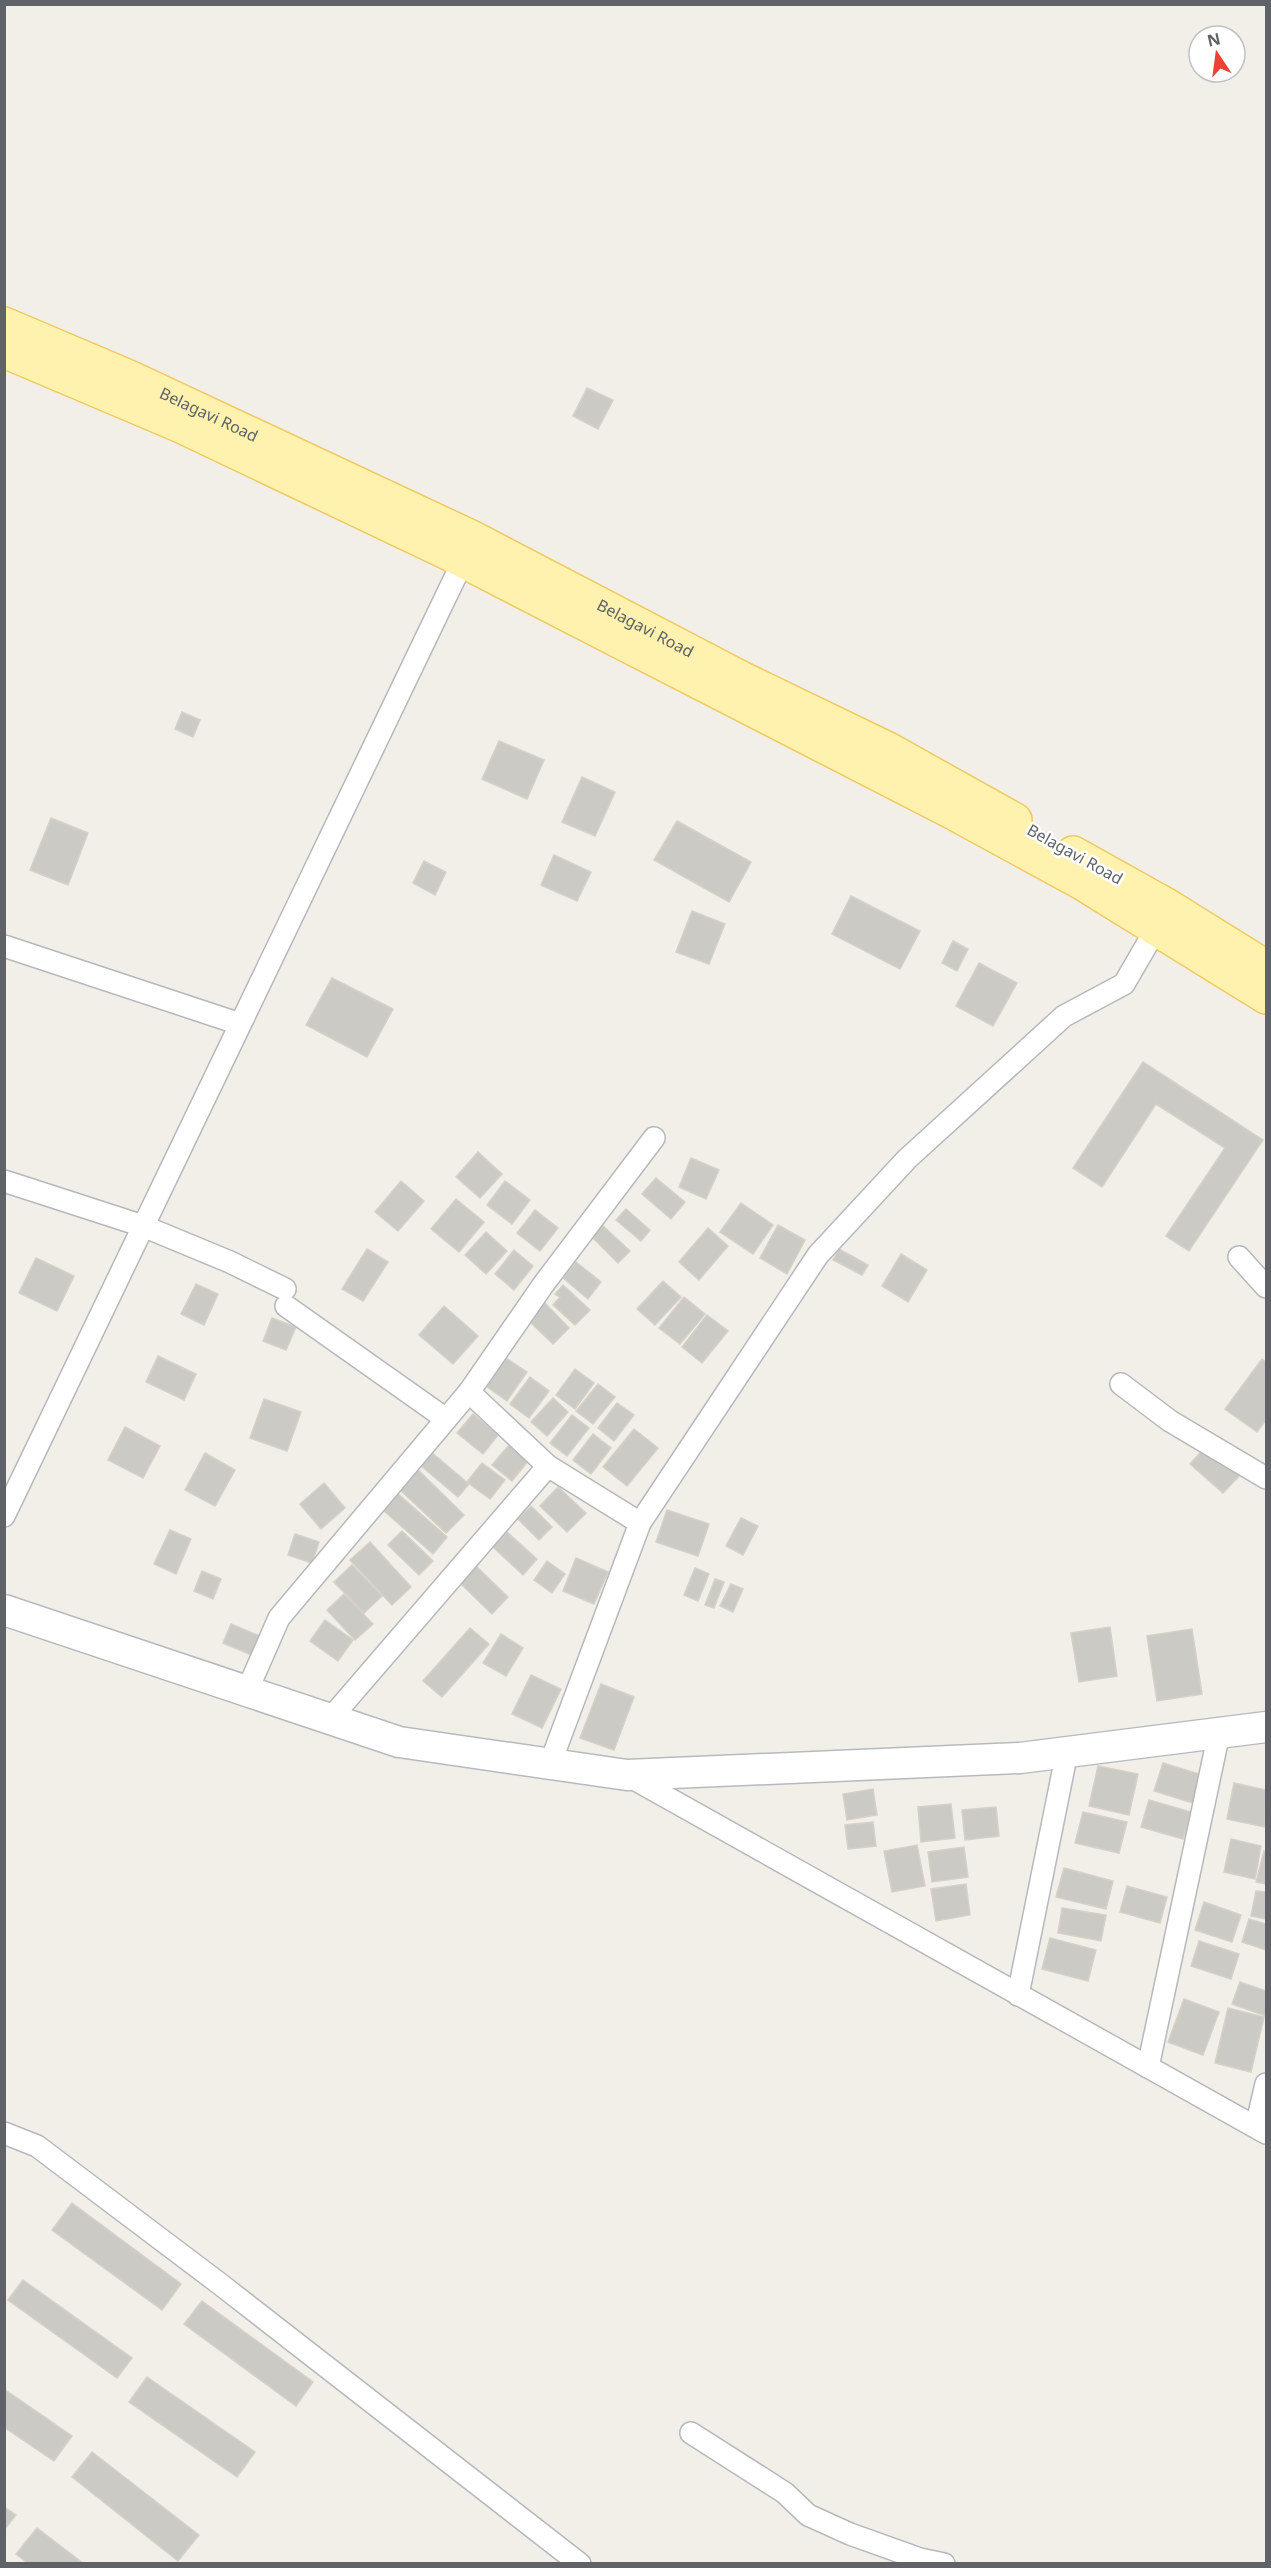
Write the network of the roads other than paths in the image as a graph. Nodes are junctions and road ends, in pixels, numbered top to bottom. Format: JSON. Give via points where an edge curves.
{"nodes":[{"id":1,"x":4,"y":324,"type":"edge"},
{"id":2,"x":4,"y":351,"type":"edge"},
{"id":3,"x":463,"y":561,"type":"junction"},
{"id":4,"x":1156,"y":929,"type":"junction"},
{"id":5,"x":4,"y":946,"type":"edge"},
{"id":6,"x":1266,"y":967,"type":"edge"},
{"id":7,"x":1266,"y":997,"type":"edge"},
{"id":8,"x":240,"y":1024,"type":"junction"},
{"id":9,"x":654,"y":1138,"type":"dead end"},
{"id":10,"x":4,"y":1181,"type":"edge"},
{"id":11,"x":143,"y":1226,"type":"junction"},
{"id":12,"x":1239,"y":1257,"type":"dead end"},
{"id":13,"x":1266,"y":1287,"type":"edge"},
{"id":14,"x":1121,"y":1384,"type":"dead end"},
{"id":15,"x":469,"y":1392,"type":"junction"},
{"id":16,"x":446,"y":1419,"type":"junction"},
{"id":17,"x":548,"y":1466,"type":"junction"},
{"id":18,"x":1266,"y":1478,"type":"edge"},
{"id":19,"x":4,"y":1516,"type":"edge"},
{"id":20,"x":640,"y":1523,"type":"junction"},
{"id":21,"x":4,"y":1610,"type":"edge"},
{"id":22,"x":247,"y":1691,"type":"junction"},
{"id":23,"x":330,"y":1719,"type":"junction"},
{"id":24,"x":1266,"y":1726,"type":"edge"},
{"id":25,"x":1219,"y":1732,"type":"junction"},
{"id":26,"x":1066,"y":1752,"type":"junction"},
{"id":27,"x":550,"y":1764,"type":"junction"},
{"id":28,"x":627,"y":1775,"type":"junction"},
{"id":29,"x":1018,"y":1995,"type":"junction"},
{"id":30,"x":1148,"y":2067,"type":"junction"},
{"id":31,"x":1266,"y":2084,"type":"edge"},
{"id":32,"x":1261,"y":2130,"type":"edge"},
{"id":33,"x":4,"y":2133,"type":"edge"},
{"id":34,"x":692,"y":2433,"type":"dead end"},
{"id":35,"x":574,"y":2562,"type":"edge"},
{"id":36,"x":944,"y":2564,"type":"edge"}],
"edges":[{"from":1,"to":6,"type":"main road","name":"Belagavi Road","via":[[129,377],[471,537],[741,678],[888,749],[1168,906]]},
{"from":2,"to":3,"type":"main road","via":[[181,426]]},
{"from":3,"to":4,"type":"main road","via":[[950,811],[1082,883]]},
{"from":3,"to":8,"type":"street"},
{"from":4,"to":7,"type":"main road"},
{"from":4,"to":20,"type":"street","via":[[1124,984],[1064,1016],[907,1160],[818,1255]]},
{"from":5,"to":8,"type":"street"},
{"from":8,"to":11,"type":"street"},
{"from":9,"to":15,"type":"street"},
{"from":10,"to":11,"type":"street"},
{"from":11,"to":16,"type":"street","via":[[230,1262],[286,1298]]},
{"from":11,"to":19,"type":"street"},
{"from":12,"to":13,"type":"street"},
{"from":14,"to":18,"type":"street","via":[[1170,1421]]},
{"from":15,"to":16,"type":"street"},
{"from":15,"to":17,"type":"street"},
{"from":16,"to":22,"type":"street","via":[[279,1618]]},
{"from":17,"to":20,"type":"street"},
{"from":17,"to":23,"type":"street"},
{"from":20,"to":27,"type":"street"},
{"from":21,"to":22,"type":"main road"},
{"from":22,"to":23,"type":"main road"},
{"from":23,"to":27,"type":"main road","via":[[399,1742]]},
{"from":24,"to":25,"type":"main road"},
{"from":25,"to":26,"type":"main road"},
{"from":25,"to":30,"type":"street"},
{"from":26,"to":28,"type":"main road","via":[[1020,1758]]},
{"from":26,"to":29,"type":"street"},
{"from":27,"to":28,"type":"main road"},
{"from":28,"to":29,"type":"street"},
{"from":29,"to":30,"type":"street"},
{"from":30,"to":32,"type":"street"},
{"from":31,"to":32,"type":"street"},
{"from":33,"to":35,"type":"street","via":[[37,2146]]},
{"from":34,"to":36,"type":"street","via":[[785,2493],[808,2515],[850,2534]]}]}
